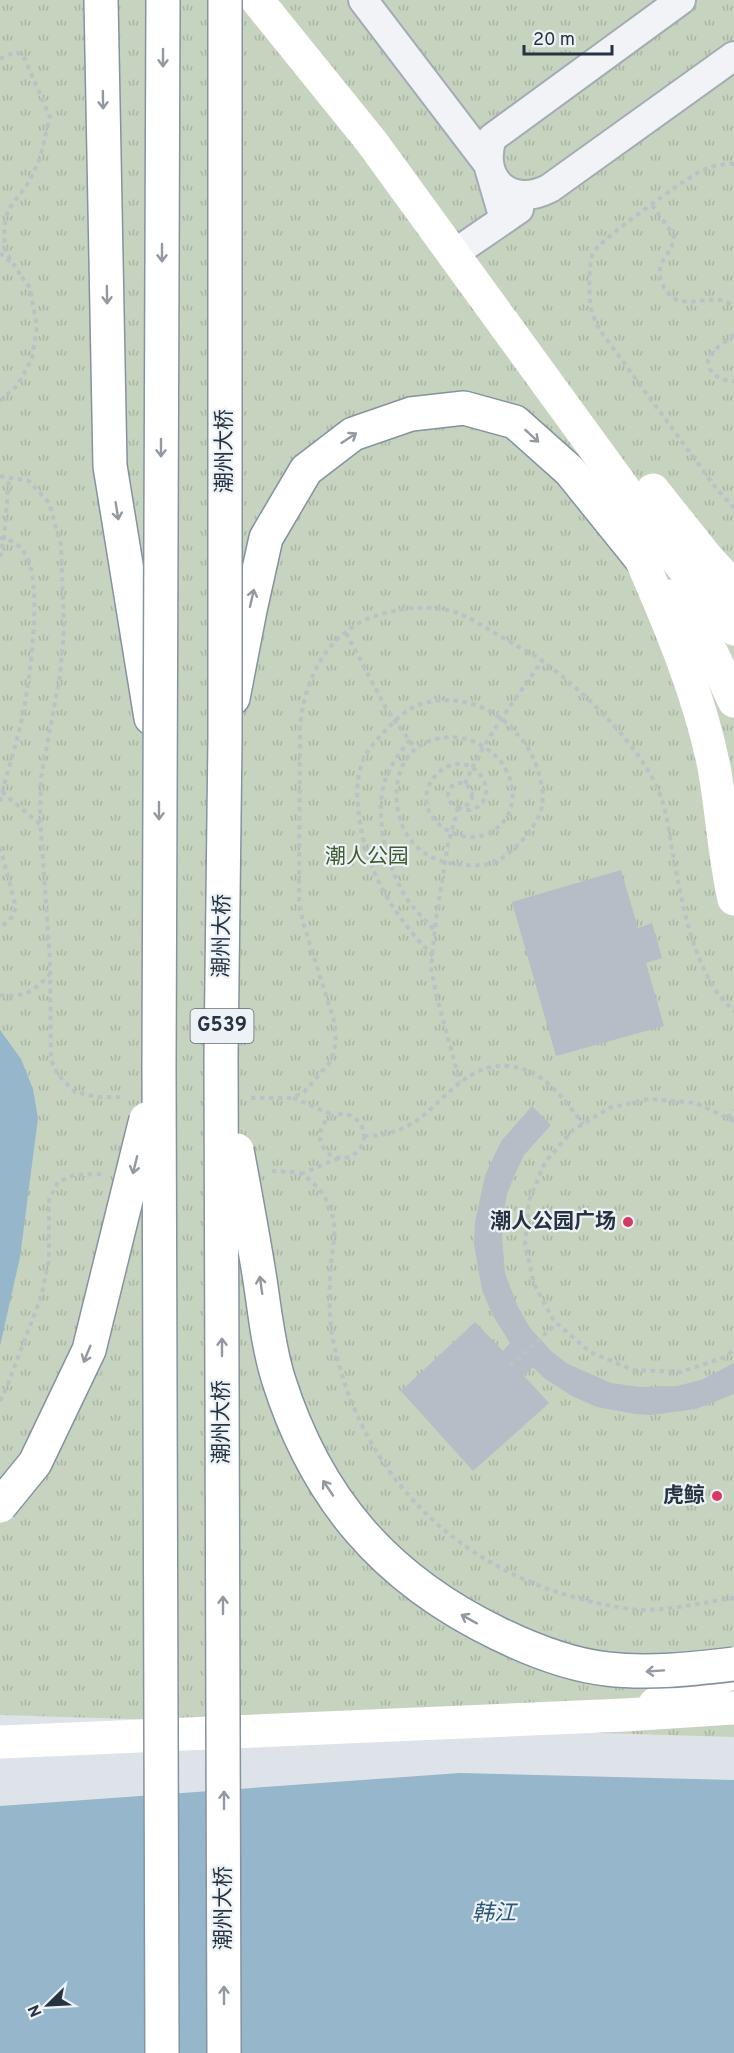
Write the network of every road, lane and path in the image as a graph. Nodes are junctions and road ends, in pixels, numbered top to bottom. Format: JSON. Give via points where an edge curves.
{"nodes":[{"id":1,"x":101,"y":0,"type":"edge"},
{"id":2,"x":163,"y":0,"type":"edge"},
{"id":3,"x":225,"y":0,"type":"edge"},
{"id":4,"x":257,"y":0,"type":"edge"},
{"id":5,"x":279,"y":0,"type":"edge"},
{"id":6,"x":363,"y":0,"type":"edge"},
{"id":7,"x":681,"y":0,"type":"edge"},
{"id":8,"x":734,"y":56,"type":"edge"},
{"id":9,"x":0,"y":59,"type":"edge"},
{"id":10,"x":488,"y":164,"type":"junction"},
{"id":11,"x":734,"y":164,"type":"edge"},
{"id":12,"x":550,"y":188,"type":"junction"},
{"id":13,"x":652,"y":205,"type":"junction"},
{"id":14,"x":504,"y":219,"type":"junction"},
{"id":15,"x":468,"y":244,"type":"junction"},
{"id":16,"x":0,"y":253,"type":"edge"},
{"id":17,"x":21,"y":276,"type":"junction"},
{"id":18,"x":734,"y":309,"type":"edge"},
{"id":19,"x":734,"y":335,"type":"edge"},
{"id":20,"x":734,"y":381,"type":"edge"},
{"id":21,"x":0,"y":401,"type":"edge"},
{"id":22,"x":4,"y":475,"type":"edge"},
{"id":23,"x":734,"y":508,"type":"edge"},
{"id":24,"x":2,"y":538,"type":"edge"},
{"id":25,"x":0,"y":557,"type":"edge"},
{"id":26,"x":641,"y":559,"type":"junction"},
{"id":27,"x":734,"y":587,"type":"edge"},
{"id":28,"x":734,"y":629,"type":"edge"},
{"id":29,"x":346,"y":633,"type":"junction"},
{"id":30,"x":542,"y":661,"type":"junction"},
{"id":31,"x":734,"y":701,"type":"edge"},
{"id":32,"x":502,"y":719,"type":"junction"},
{"id":33,"x":394,"y":721,"type":"junction"},
{"id":34,"x":225,"y":738,"type":"junction"},
{"id":35,"x":410,"y":740,"type":"junction"},
{"id":36,"x":484,"y":747,"type":"junction"},
{"id":37,"x":415,"y":748,"type":"junction"},
{"id":38,"x":159,"y":768,"type":"junction"},
{"id":39,"x":471,"y":768,"type":"junction"},
{"id":40,"x":465,"y":783,"type":"junction"},
{"id":41,"x":1,"y":791,"type":"edge"},
{"id":42,"x":0,"y":803,"type":"edge"},
{"id":43,"x":458,"y":808,"type":"junction"},
{"id":44,"x":40,"y":824,"type":"junction"},
{"id":45,"x":450,"y":832,"type":"junction"},
{"id":46,"x":0,"y":847,"type":"edge"},
{"id":47,"x":445,"y":862,"type":"junction"},
{"id":48,"x":734,"y":899,"type":"edge"},
{"id":49,"x":0,"y":928,"type":"edge"},
{"id":50,"x":435,"y":931,"type":"junction"},
{"id":51,"x":433,"y":956,"type":"junction"},
{"id":52,"x":49,"y":975,"type":"junction"},
{"id":53,"x":0,"y":995,"type":"edge"},
{"id":54,"x":734,"y":1012,"type":"edge"},
{"id":55,"x":221,"y":1057,"type":"junction"},
{"id":56,"x":159,"y":1068,"type":"junction"},
{"id":57,"x":460,"y":1082,"type":"junction"},
{"id":58,"x":133,"y":1097,"type":"dead end"},
{"id":59,"x":247,"y":1098,"type":"dead end"},
{"id":60,"x":292,"y":1098,"type":"junction"},
{"id":61,"x":734,"y":1110,"type":"edge"},
{"id":62,"x":333,"y":1115,"type":"junction"},
{"id":63,"x":728,"y":1118,"type":"junction"},
{"id":64,"x":734,"y":1121,"type":"edge"},
{"id":65,"x":583,"y":1124,"type":"junction"},
{"id":66,"x":364,"y":1136,"type":"junction"},
{"id":67,"x":340,"y":1158,"type":"junction"},
{"id":68,"x":268,"y":1171,"type":"dead end"},
{"id":69,"x":114,"y":1174,"type":"dead end"},
{"id":70,"x":300,"y":1174,"type":"junction"},
{"id":71,"x":557,"y":1323,"type":"junction"},
{"id":72,"x":734,"y":1350,"type":"edge"},
{"id":73,"x":510,"y":1366,"type":"dead end"},
{"id":74,"x":0,"y":1401,"type":"edge"},
{"id":75,"x":0,"y":1506,"type":"edge"},
{"id":76,"x":734,"y":1598,"type":"edge"},
{"id":77,"x":734,"y":1664,"type":"edge"},
{"id":78,"x":734,"y":1672,"type":"edge"},
{"id":79,"x":734,"y":1708,"type":"edge"},
{"id":80,"x":625,"y":1716,"type":"junction"},
{"id":81,"x":0,"y":1742,"type":"edge"},
{"id":82,"x":162,"y":2053,"type":"edge"},
{"id":83,"x":224,"y":2053,"type":"edge"}],
"edges":[{"from":1,"to":38,"type":"main road","one_way":true,"bridge":true,"via":[[110,466]]},
{"from":2,"to":38,"type":"main road","number":"G539","one_way":true,"bridge":true},
{"from":3,"to":34,"type":"main road","name":"潮州大桥","number":"G539","bridge":true},
{"from":4,"to":28,"type":"main road","via":[[371,141],[668,548]]},
{"from":5,"to":15,"type":"main road"},
{"from":6,"to":10,"type":"street"},
{"from":7,"to":10,"type":"street","via":[[492,138]]},
{"from":8,"to":12,"type":"street"},
{"from":9,"to":17,"type":"path","via":[[15,52],[23,55],[50,117],[40,158],[5,221],[6,252]]},
{"from":10,"to":12,"type":"street","via":[[492,176],[512,193],[525,196]]},
{"from":10,"to":14,"type":"street"},
{"from":11,"to":13,"type":"path","via":[[698,172]]},
{"from":12,"to":14,"type":"street"},
{"from":13,"to":18,"type":"path","via":[[674,236],[660,267],[660,278],[667,291],[685,302],[720,299]]},
{"from":13,"to":23,"type":"path","via":[[594,251],[590,264],[591,309],[599,329]]},
{"from":14,"to":15,"type":"street"},
{"from":15,"to":27,"type":"main road","via":[[676,521]]},
{"from":16,"to":17,"type":"path"},
{"from":17,"to":21,"type":"path","via":[[30,288],[37,327],[32,358],[18,385]]},
{"from":19,"to":20,"type":"path","via":[[711,353],[708,363],[717,376]]},
{"from":22,"to":24,"type":"path"},
{"from":22,"to":44,"type":"path","via":[[29,482],[49,503],[61,545],[64,631],[41,778]]},
{"from":24,"to":25,"type":"path"},
{"from":24,"to":41,"type":"path","via":[[20,547],[27,557],[33,619],[22,716]]},
{"from":26,"to":31,"type":"main road","via":[[713,655]]},
{"from":34,"to":26,"type":"main road","one_way":true,"bridge":true,"via":[[266,538],[306,470],[353,434],[411,414],[464,408],[515,422],[570,471]]},
{"from":26,"to":48,"type":"main road","via":[[698,701],[714,768]]},
{"from":29,"to":30,"type":"path","via":[[390,611],[454,611]]},
{"from":29,"to":33,"type":"path"},
{"from":29,"to":60,"type":"path","via":[[321,658],[311,677],[300,727],[300,909],[334,1022],[336,1043],[332,1061],[304,1092]]},
{"from":30,"to":32,"type":"path"},
{"from":30,"to":54,"type":"path","via":[[587,698],[644,764],[662,800],[686,917],[700,961]]},
{"from":32,"to":33,"type":"path","via":[[453,699],[411,708]]},
{"from":32,"to":36,"type":"path"},
{"from":32,"to":47,"type":"path","via":[[527,744],[540,776],[542,806],[531,830],[496,862],[471,866]]},
{"from":33,"to":35,"type":"path"},
{"from":33,"to":51,"type":"path","via":[[367,750],[359,772],[361,831],[370,865],[386,898],[410,933]]},
{"from":34,"to":55,"type":"main road","name":"潮州大桥","number":"G539","bridge":true},
{"from":35,"to":37,"type":"path"},
{"from":35,"to":50,"type":"path","via":[[392,765],[383,787],[383,835],[399,885]]},
{"from":36,"to":37,"type":"path","via":[[454,736]]},
{"from":36,"to":39,"type":"path"},
{"from":36,"to":45,"type":"path","via":[[503,763],[511,779],[514,789],[510,814],[500,826],[481,835]]},
{"from":37,"to":47,"type":"path","via":[[400,773],[397,808],[404,829],[418,848]]},
{"from":38,"to":56,"type":"main road","number":"G539","one_way":true,"bridge":true},
{"from":39,"to":40,"type":"path"},
{"from":39,"to":43,"type":"path","via":[[482,779],[487,791],[485,800],[470,810]]},
{"from":39,"to":45,"type":"path","via":[[461,764],[439,771],[426,792],[432,816]]},
{"from":40,"to":43,"type":"path","via":[[472,792],[471,800]]},
{"from":40,"to":43,"type":"path","via":[[456,783],[448,792],[451,804]]},
{"from":41,"to":42,"type":"path"},
{"from":41,"to":44,"type":"path"},
{"from":43,"to":45,"type":"path"},
{"from":44,"to":52,"type":"path"},
{"from":45,"to":47,"type":"path"},
{"from":46,"to":49,"type":"path","via":[[16,907]]},
{"from":47,"to":50,"type":"path"},
{"from":50,"to":51,"type":"path"},
{"from":51,"to":57,"type":"path","via":[[431,968],[437,998]]},
{"from":52,"to":53,"type":"path","via":[[27,993],[15,997]]},
{"from":52,"to":58,"type":"path","via":[[51,1060],[58,1075],[75,1092]]},
{"from":77,"to":55,"type":"main road","one_way":true,"bridge":true,"via":[[645,1672],[606,1669],[571,1662],[516,1642],[423,1591],[383,1557],[348,1517],[314,1465],[278,1377],[266,1329]]},
{"from":83,"to":55,"type":"main road","name":"潮州大桥","number":"G539","one_way":true,"bridge":true},
{"from":56,"to":75,"type":"main road","one_way":true,"bridge":true,"via":[[89,1350],[35,1463]]},
{"from":56,"to":82,"type":"main road","number":"G539","bridge":true},
{"from":57,"to":65,"type":"path","via":[[498,1065],[527,1070],[554,1088]]},
{"from":57,"to":66,"type":"path","via":[[406,1127],[379,1136]]},
{"from":59,"to":60,"type":"path"},
{"from":60,"to":62,"type":"path"},
{"from":61,"to":63,"type":"path"},
{"from":62,"to":66,"type":"path","via":[[348,1114],[354,1118]]},
{"from":62,"to":67,"type":"path","via":[[322,1125],[320,1139],[327,1152]]},
{"from":63,"to":64,"type":"path"},
{"from":63,"to":65,"type":"path","via":[[696,1103],[649,1099],[609,1108]]},
{"from":65,"to":71,"type":"path","via":[[545,1162],[529,1201],[525,1243],[534,1284]]},
{"from":66,"to":67,"type":"path","via":[[354,1154]]},
{"from":67,"to":70,"type":"path"},
{"from":68,"to":70,"type":"path"},
{"from":69,"to":74,"type":"path","via":[[74,1175],[58,1182],[49,1200],[49,1260],[40,1297]]},
{"from":70,"to":76,"type":"path","via":[[324,1196],[334,1222],[330,1322],[349,1397],[399,1485],[432,1521],[495,1566],[559,1594],[632,1609]]},
{"from":71,"to":72,"type":"path","via":[[590,1352],[633,1370],[681,1372],[725,1357]]},
{"from":71,"to":73,"type":"path"},
{"from":78,"to":80,"type":"main road"},
{"from":79,"to":80,"type":"main road"},
{"from":80,"to":81,"type":"main road"}]}
